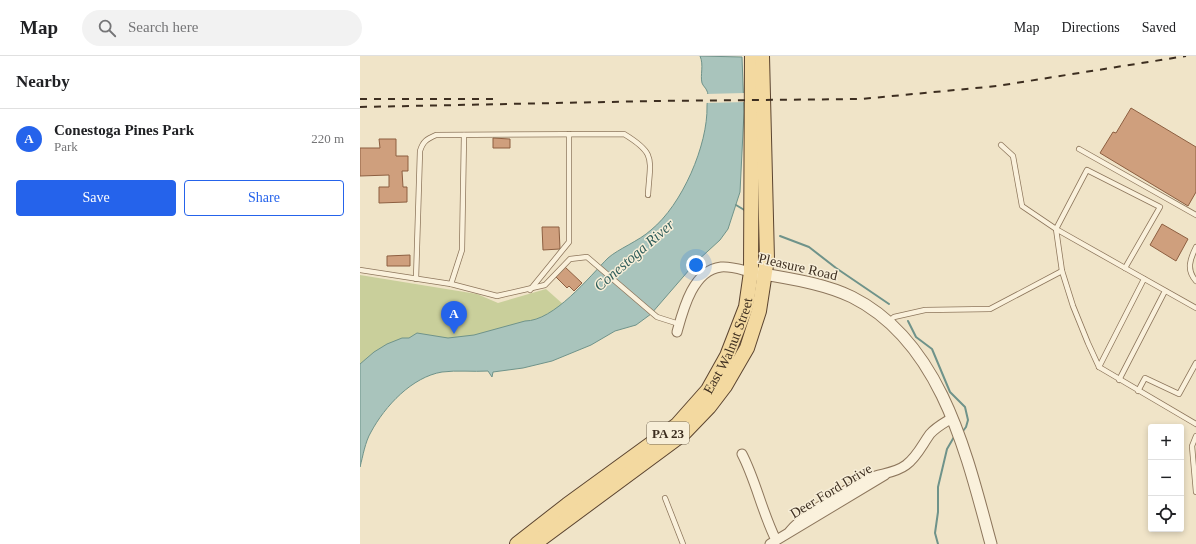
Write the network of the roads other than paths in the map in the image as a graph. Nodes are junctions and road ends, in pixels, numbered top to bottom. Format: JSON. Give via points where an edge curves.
{"nodes":[{"id":1,"x":752,"y":56,"type":"edge"},
{"id":2,"x":762,"y":56,"type":"edge"},
{"id":3,"x":569,"y":134,"type":"junction"},
{"id":4,"x":464,"y":135,"type":"junction"},
{"id":5,"x":1001,"y":145,"type":"dead end"},
{"id":6,"x":1079,"y":148,"type":"dead end"},
{"id":7,"x":648,"y":195,"type":"dead end"},
{"id":8,"x":1196,"y":215,"type":"edge"},
{"id":9,"x":1056,"y":229,"type":"junction"},
{"id":10,"x":1196,"y":247,"type":"edge"},
{"id":11,"x":1125,"y":268,"type":"junction"},
{"id":12,"x":360,"y":270,"type":"edge"},
{"id":13,"x":1062,"y":271,"type":"junction"},
{"id":14,"x":751,"y":272,"type":"junction"},
{"id":15,"x":766,"y":274,"type":"junction"},
{"id":16,"x":416,"y":279,"type":"junction"},
{"id":17,"x":1144,"y":279,"type":"junction"},
{"id":18,"x":1196,"y":281,"type":"edge"},
{"id":19,"x":451,"y":284,"type":"junction"},
{"id":20,"x":530,"y":290,"type":"junction"},
{"id":21,"x":1165,"y":291,"type":"junction"},
{"id":22,"x":1196,"y":308,"type":"edge"},
{"id":23,"x":888,"y":322,"type":"junction"},
{"id":24,"x":678,"y":328,"type":"joint"},
{"id":25,"x":1196,"y":363,"type":"edge"},
{"id":26,"x":1099,"y":367,"type":"junction"},
{"id":27,"x":1119,"y":380,"type":"junction"},
{"id":28,"x":1138,"y":391,"type":"junction"},
{"id":29,"x":952,"y":418,"type":"junction"},
{"id":30,"x":1196,"y":424,"type":"edge"},
{"id":31,"x":1196,"y":436,"type":"edge"},
{"id":32,"x":742,"y":454,"type":"dead end"},
{"id":33,"x":1196,"y":492,"type":"edge"},
{"id":34,"x":665,"y":498,"type":"dead end"},
{"id":35,"x":773,"y":542,"type":"edge"},
{"id":36,"x":517,"y":544,"type":"edge"},
{"id":37,"x":534,"y":544,"type":"edge"},
{"id":38,"x":683,"y":544,"type":"edge"},
{"id":39,"x":991,"y":544,"type":"edge"}],
"edges":[{"from":1,"to":14,"type":"main road","name":"East Walnut Street","number":"PA 23"},
{"from":2,"to":15,"type":"main road","name":"East Walnut Street","number":"PA 23"},
{"from":3,"to":4,"type":"lane"},
{"from":3,"to":7,"type":"lane","via":[[624,134],[637,142],[650,156]]},
{"from":3,"to":20,"type":"lane","via":[[568,242]]},
{"from":4,"to":16,"type":"lane","via":[[436,135],[422,143]]},
{"from":4,"to":19,"type":"lane","via":[[462,250]]},
{"from":5,"to":9,"type":"lane","via":[[1013,156],[1022,206]]},
{"from":6,"to":8,"type":"lane"},
{"from":9,"to":11,"type":"lane"},
{"from":9,"to":11,"type":"lane","via":[[1088,170],[1160,207]]},
{"from":9,"to":13,"type":"lane"},
{"from":10,"to":18,"type":"lane","via":[[1189,267]]},
{"from":11,"to":17,"type":"lane"},
{"from":12,"to":16,"type":"lane"},
{"from":13,"to":23,"type":"lane","via":[[990,309],[925,310],[894,317]]},
{"from":13,"to":26,"type":"lane","via":[[1073,306]]},
{"from":14,"to":15,"type":"street","name":"Pleasure Road"},
{"from":14,"to":24,"type":"street","name":"Pleasure Road","via":[[721,267],[703,274],[694,287]]},
{"from":14,"to":36,"type":"main road","name":"East Walnut Street","number":"PA 23","via":[[746,307],[733,343],[716,378],[694,408],[663,437]]},
{"from":15,"to":23,"type":"street","name":"Pleasure Road","via":[[838,291],[864,304]]},
{"from":15,"to":37,"type":"main road","name":"East Walnut Street","number":"PA 23","via":[[759,311],[747,348],[732,376],[709,407],[674,442]]},
{"from":16,"to":19,"type":"lane"},
{"from":17,"to":21,"type":"lane"},
{"from":17,"to":26,"type":"lane"},
{"from":19,"to":20,"type":"lane","via":[[497,296]]},
{"from":20,"to":24,"type":"lane","via":[[544,285],[567,261],[587,257],[652,313]]},
{"from":21,"to":22,"type":"lane"},
{"from":21,"to":27,"type":"lane"},
{"from":23,"to":29,"type":"street","name":"Pleasure Road","via":[[922,361]]},
{"from":25,"to":28,"type":"lane","via":[[1179,394],[1145,378]]},
{"from":26,"to":27,"type":"lane"},
{"from":27,"to":28,"type":"lane"},
{"from":28,"to":30,"type":"lane"},
{"from":29,"to":35,"type":"street","name":"Deer Ford Drive","via":[[935,430],[910,462]]},
{"from":29,"to":39,"type":"street","name":"Pleasure Road","via":[[968,458]]},
{"from":31,"to":33,"type":"lane","via":[[1192,446]]},
{"from":32,"to":35,"type":"street"},
{"from":34,"to":38,"type":"lane"}]}
